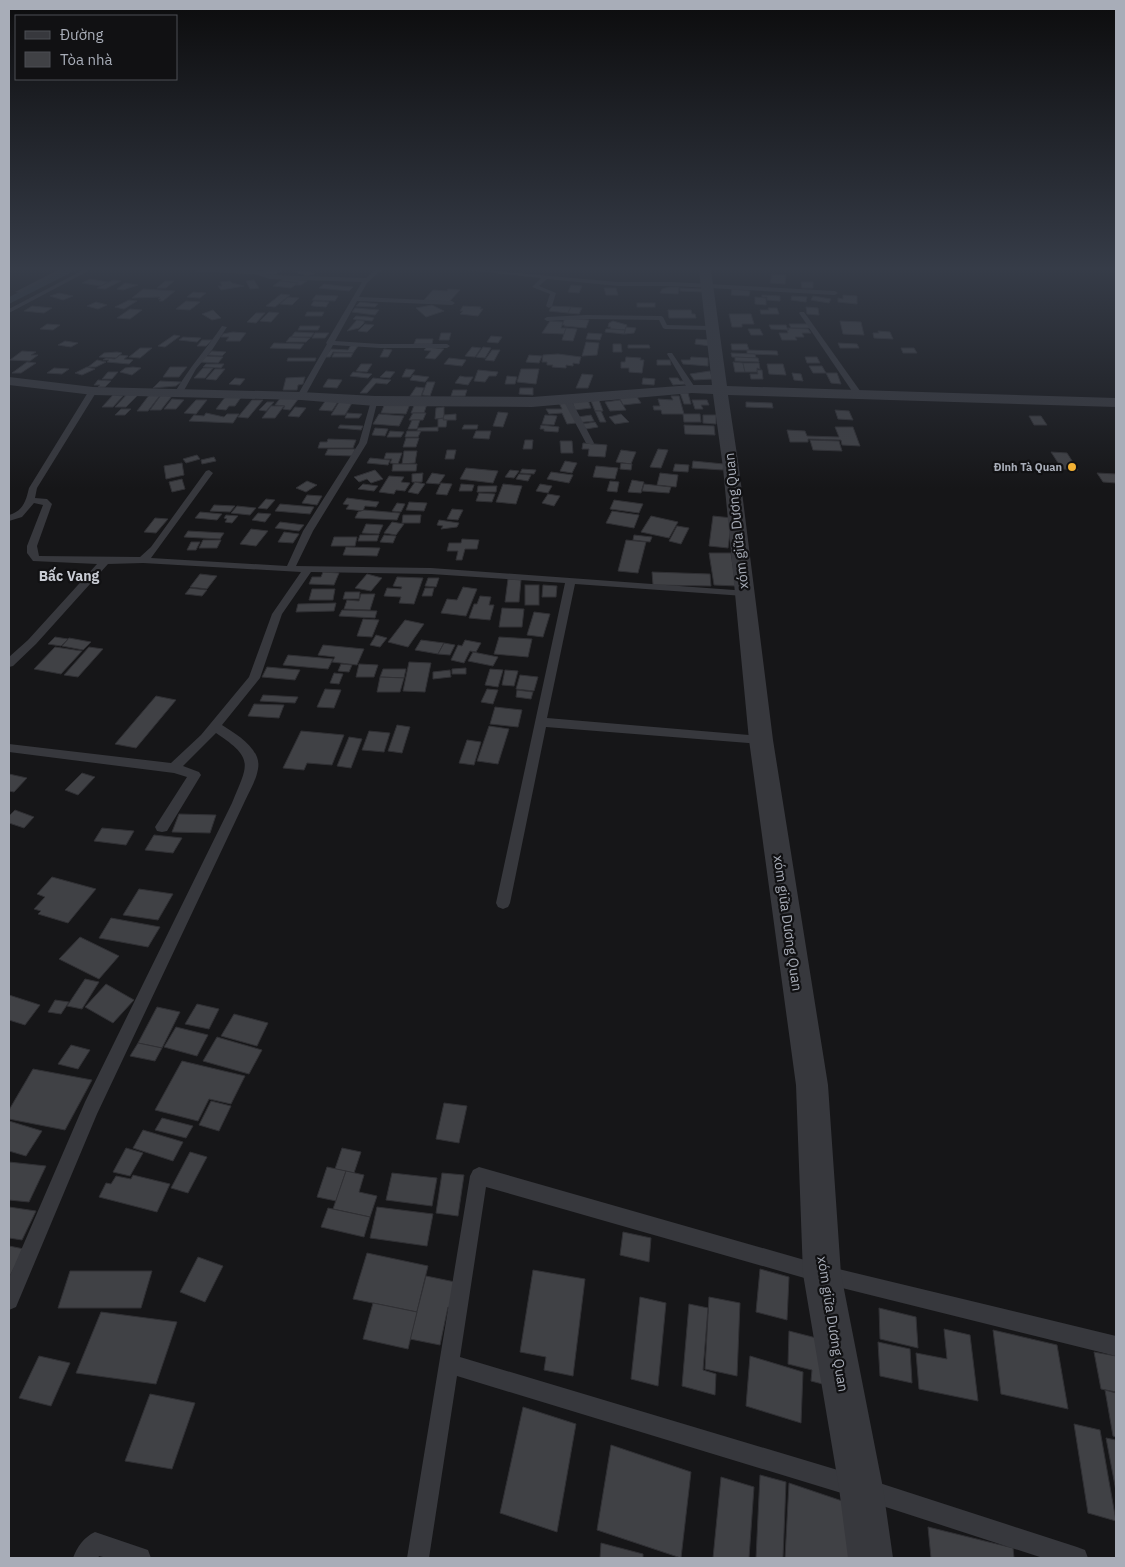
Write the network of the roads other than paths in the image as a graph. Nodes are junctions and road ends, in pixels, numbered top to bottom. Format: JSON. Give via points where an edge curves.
{"nodes":[{"id":1,"x":214,"y":343,"type":"edge"},
{"id":2,"x":329,"y":343,"type":"edge"},
{"id":3,"x":331,"y":343,"type":"edge"},
{"id":4,"x":713,"y":343,"type":"edge"},
{"id":5,"x":823,"y":343,"type":"edge"},
{"id":6,"x":447,"y":346,"type":"dead end"},
{"id":7,"x":670,"y":354,"type":"dead end"},
{"id":8,"x":9,"y":381,"type":"edge"},
{"id":9,"x":692,"y":388,"type":"junction"},
{"id":10,"x":720,"y":389,"type":"junction"},
{"id":11,"x":93,"y":391,"type":"junction"},
{"id":12,"x":179,"y":392,"type":"junction"},
{"id":13,"x":859,"y":395,"type":"junction"},
{"id":14,"x":301,"y":396,"type":"junction"},
{"id":15,"x":566,"y":398,"type":"junction"},
{"id":16,"x":375,"y":401,"type":"junction"},
{"id":17,"x":1116,"y":402,"type":"edge"},
{"id":18,"x":590,"y":443,"type":"dead end"},
{"id":19,"x":209,"y":473,"type":"dead end"},
{"id":20,"x":32,"y":500,"type":"junction"},
{"id":21,"x":9,"y":518,"type":"edge"},
{"id":22,"x":143,"y":560,"type":"junction"},
{"id":23,"x":105,"y":561,"type":"junction"},
{"id":24,"x":290,"y":569,"type":"junction"},
{"id":25,"x":308,"y":569,"type":"junction"},
{"id":26,"x":570,"y":582,"type":"junction"},
{"id":27,"x":744,"y":593,"type":"junction"},
{"id":28,"x":9,"y":663,"type":"edge"},
{"id":29,"x":540,"y":722,"type":"junction"},
{"id":30,"x":215,"y":726,"type":"junction"},
{"id":31,"x":761,"y":740,"type":"junction"},
{"id":32,"x":9,"y":748,"type":"edge"},
{"id":33,"x":174,"y":768,"type":"junction"},
{"id":34,"x":162,"y":827,"type":"dead end"},
{"id":35,"x":503,"y":903,"type":"dead end"},
{"id":36,"x":822,"y":1274,"type":"junction"},
{"id":37,"x":9,"y":1300,"type":"edge"},
{"id":38,"x":1116,"y":1346,"type":"edge"},
{"id":39,"x":451,"y":1364,"type":"junction"},
{"id":40,"x":862,"y":1488,"type":"junction"},
{"id":41,"x":84,"y":1558,"type":"edge"},
{"id":42,"x":140,"y":1558,"type":"edge"},
{"id":43,"x":418,"y":1558,"type":"edge"},
{"id":44,"x":871,"y":1558,"type":"edge"},
{"id":45,"x":1077,"y":1558,"type":"edge"}],
"edges":[{"from":1,"to":12,"type":"lane","via":[[193,368]]},
{"from":2,"to":14,"type":"lane"},
{"from":3,"to":6,"type":"lane"},
{"from":4,"to":10,"type":"street","name":"xóm giữa Dương Quan"},
{"from":5,"to":13,"type":"lane"},
{"from":7,"to":9,"type":"lane"},
{"from":8,"to":11,"type":"street"},
{"from":9,"to":10,"type":"street"},
{"from":9,"to":15,"type":"street"},
{"from":10,"to":13,"type":"street"},
{"from":10,"to":27,"type":"street","name":"xóm giữa Dương Quan","via":[[732,468]]},
{"from":11,"to":12,"type":"street"},
{"from":11,"to":20,"type":"lane","via":[[33,488]]},
{"from":12,"to":14,"type":"street"},
{"from":13,"to":17,"type":"street"},
{"from":14,"to":16,"type":"street"},
{"from":15,"to":16,"type":"street","via":[[501,402]]},
{"from":15,"to":18,"type":"lane"},
{"from":16,"to":24,"type":"lane","via":[[363,443],[308,531]]},
{"from":19,"to":22,"type":"lane"},
{"from":20,"to":21,"type":"lane","via":[[19,515]]},
{"from":20,"to":23,"type":"lane","via":[[48,504],[32,546],[33,557]]},
{"from":22,"to":23,"type":"lane"},
{"from":22,"to":24,"type":"lane"},
{"from":23,"to":28,"type":"lane"},
{"from":24,"to":25,"type":"lane"},
{"from":25,"to":26,"type":"lane","via":[[431,571]]},
{"from":25,"to":30,"type":"lane","via":[[277,614],[254,678]]},
{"from":26,"to":27,"type":"lane"},
{"from":26,"to":29,"type":"lane"},
{"from":27,"to":31,"type":"street","name":"xóm giữa Dương Quan"},
{"from":29,"to":31,"type":"lane"},
{"from":29,"to":35,"type":"lane"},
{"from":30,"to":33,"type":"lane"},
{"from":30,"to":37,"type":"lane","via":[[243,746],[253,764],[252,769],[91,1108]]},
{"from":31,"to":36,"type":"street","name":"xóm giữa Dương Quan","via":[[812,1084]]},
{"from":32,"to":33,"type":"lane"},
{"from":33,"to":34,"type":"lane","via":[[195,774]]},
{"from":36,"to":38,"type":"lane"},
{"from":36,"to":39,"type":"lane","via":[[479,1176]]},
{"from":36,"to":40,"type":"street","name":"xóm giữa Dương Quan"},
{"from":39,"to":40,"type":"lane"},
{"from":39,"to":43,"type":"lane"},
{"from":40,"to":44,"type":"street","name":"xóm giữa Dương Quan"},
{"from":40,"to":45,"type":"lane"},
{"from":41,"to":42,"type":"lane","via":[[95,1543]]}]}
